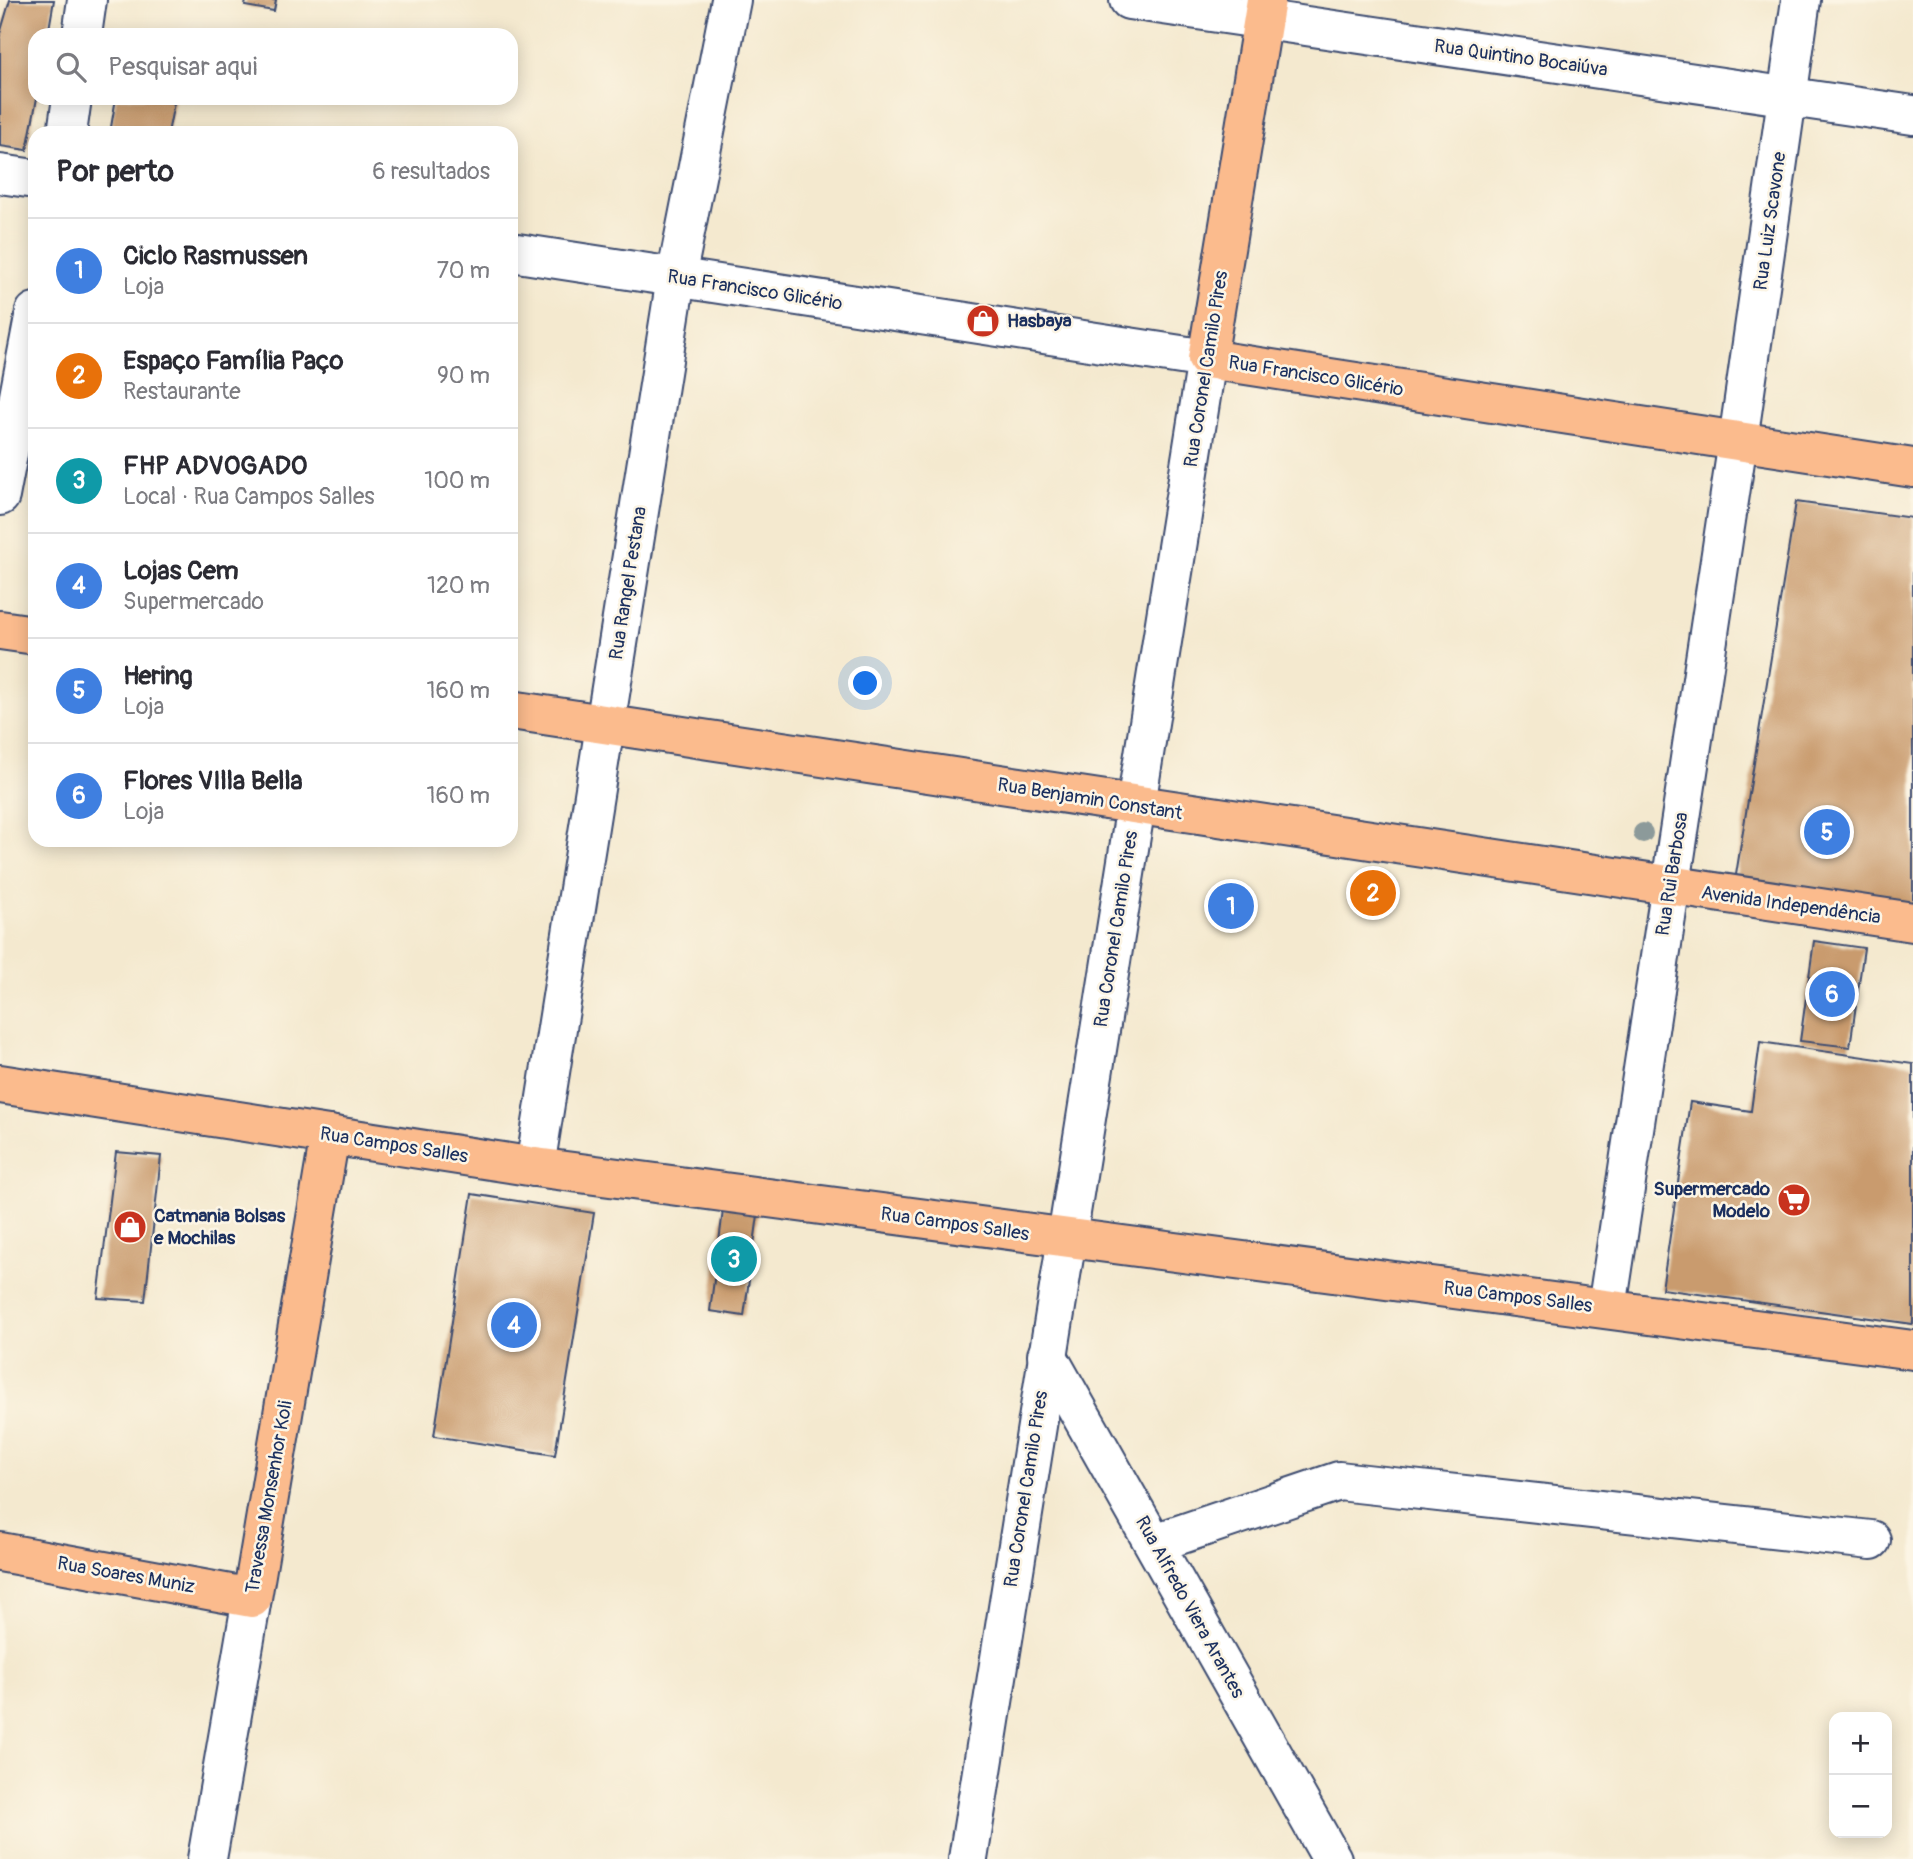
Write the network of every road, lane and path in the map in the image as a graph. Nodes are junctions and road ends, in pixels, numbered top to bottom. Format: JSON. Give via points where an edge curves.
{"nodes":[{"id":1,"x":87,"y":0,"type":"edge"},
{"id":2,"x":731,"y":0,"type":"edge"},
{"id":3,"x":1129,"y":0,"type":"edge"},
{"id":4,"x":1801,"y":0,"type":"edge"},
{"id":5,"x":1264,"y":10,"type":"edge"},
{"id":6,"x":83,"y":28,"type":"edge"},
{"id":7,"x":1788,"y":97,"type":"junction"},
{"id":8,"x":71,"y":105,"type":"edge"},
{"id":9,"x":1913,"y":115,"type":"edge"},
{"id":10,"x":68,"y":126,"type":"edge"},
{"id":11,"x":0,"y":174,"type":"edge"},
{"id":12,"x":28,"y":178,"type":"edge"},
{"id":13,"x":518,"y":253,"type":"edge"},
{"id":14,"x":676,"y":278,"type":"junction"},
{"id":15,"x":28,"y":349,"type":"edge"},
{"id":16,"x":1207,"y":359,"type":"junction"},
{"id":17,"x":1738,"y":441,"type":"junction"},
{"id":18,"x":1913,"y":468,"type":"edge"},
{"id":19,"x":0,"y":496,"type":"edge"},
{"id":20,"x":0,"y":630,"type":"edge"},
{"id":21,"x":28,"y":634,"type":"edge"},
{"id":22,"x":518,"y":711,"type":"edge"},
{"id":23,"x":606,"y":725,"type":"junction"},
{"id":24,"x":1136,"y":806,"type":"junction"},
{"id":25,"x":1670,"y":887,"type":"junction"},
{"id":26,"x":1913,"y":922,"type":"edge"},
{"id":27,"x":0,"y":1084,"type":"edge"},
{"id":28,"x":330,"y":1135,"type":"junction"},
{"id":29,"x":535,"y":1167,"type":"junction"},
{"id":30,"x":1068,"y":1240,"type":"junction"},
{"id":31,"x":1607,"y":1308,"type":"junction"},
{"id":32,"x":1913,"y":1350,"type":"edge"},
{"id":33,"x":1047,"y":1355,"type":"junction"},
{"id":34,"x":1871,"y":1540,"type":"dead end"},
{"id":35,"x":1155,"y":1543,"type":"junction"},
{"id":36,"x":0,"y":1552,"type":"edge"},
{"id":37,"x":252,"y":1598,"type":"junction"},
{"id":38,"x":207,"y":1859,"type":"edge"},
{"id":39,"x":968,"y":1859,"type":"edge"},
{"id":40,"x":1332,"y":1859,"type":"edge"}],
"edges":[{"from":1,"to":6,"type":"street"},
{"from":2,"to":14,"type":"street","name":"Rua Rangel Pestana"},
{"from":3,"to":5,"type":"street","name":"Rua Quintino Bocaiúva"},
{"from":4,"to":7,"type":"street","name":"Rua Luiz Scavone"},
{"from":5,"to":7,"type":"street","name":"Rua Quintino Bocaiúva"},
{"from":5,"to":16,"type":"main road","name":"Rua Coronel Camilo Pires"},
{"from":7,"to":9,"type":"street","name":"Rua Quintino Bocaiúva"},
{"from":7,"to":17,"type":"street","name":"Rua Luiz Scavone"},
{"from":8,"to":10,"type":"street"},
{"from":11,"to":12,"type":"street"},
{"from":13,"to":14,"type":"street","name":"Rua Francisco Glicério"},
{"from":14,"to":16,"type":"street","name":"Rua Francisco Glicério"},
{"from":14,"to":23,"type":"street","name":"Rua Rangel Pestana"},
{"from":15,"to":19,"type":"street"},
{"from":16,"to":17,"type":"main road","name":"Rua Francisco Glicério"},
{"from":16,"to":24,"type":"street","name":"Rua Coronel Camilo Pires"},
{"from":17,"to":18,"type":"main road","name":"Rua Francisco Glicério"},
{"from":17,"to":25,"type":"street","name":"Rua Rui Barbosa"},
{"from":20,"to":21,"type":"main road"},
{"from":22,"to":23,"type":"main road","name":"Rua Benjamin Constant"},
{"from":23,"to":24,"type":"main road","name":"Rua Benjamin Constant"},
{"from":23,"to":29,"type":"street","name":"Rua Rangel Pestana"},
{"from":24,"to":25,"type":"main road","name":"Rua Benjamin Constant"},
{"from":24,"to":30,"type":"street","name":"Rua Coronel Camilo Pires"},
{"from":25,"to":26,"type":"main road","name":"Avenida Independência"},
{"from":25,"to":31,"type":"street","name":"Rua Rui Barbosa"},
{"from":27,"to":28,"type":"main road","name":"Rua Campos Salles"},
{"from":28,"to":29,"type":"main road","name":"Rua Campos Salles"},
{"from":28,"to":37,"type":"main road","name":"Travessa Monsenhor Koli"},
{"from":29,"to":30,"type":"main road","name":"Rua Campos Salles"},
{"from":30,"to":31,"type":"main road","name":"Rua Campos Salles"},
{"from":30,"to":33,"type":"street","name":"Rua Coronel Camilo Pires"},
{"from":31,"to":32,"type":"main road","name":"Rua Campos Salles"},
{"from":33,"to":35,"type":"street","name":"Rua Alfredo Viera Arantes"},
{"from":33,"to":39,"type":"street","name":"Rua Coronel Camilo Pires"},
{"from":34,"to":35,"type":"street","via":[[1339,1481]]},
{"from":35,"to":40,"type":"street","name":"Rua Alfredo Viera Arantes"},
{"from":36,"to":37,"type":"main road","name":"Rua Soares Muniz"},
{"from":37,"to":38,"type":"street","name":"Travessa Monsenhor Koli"}]}
